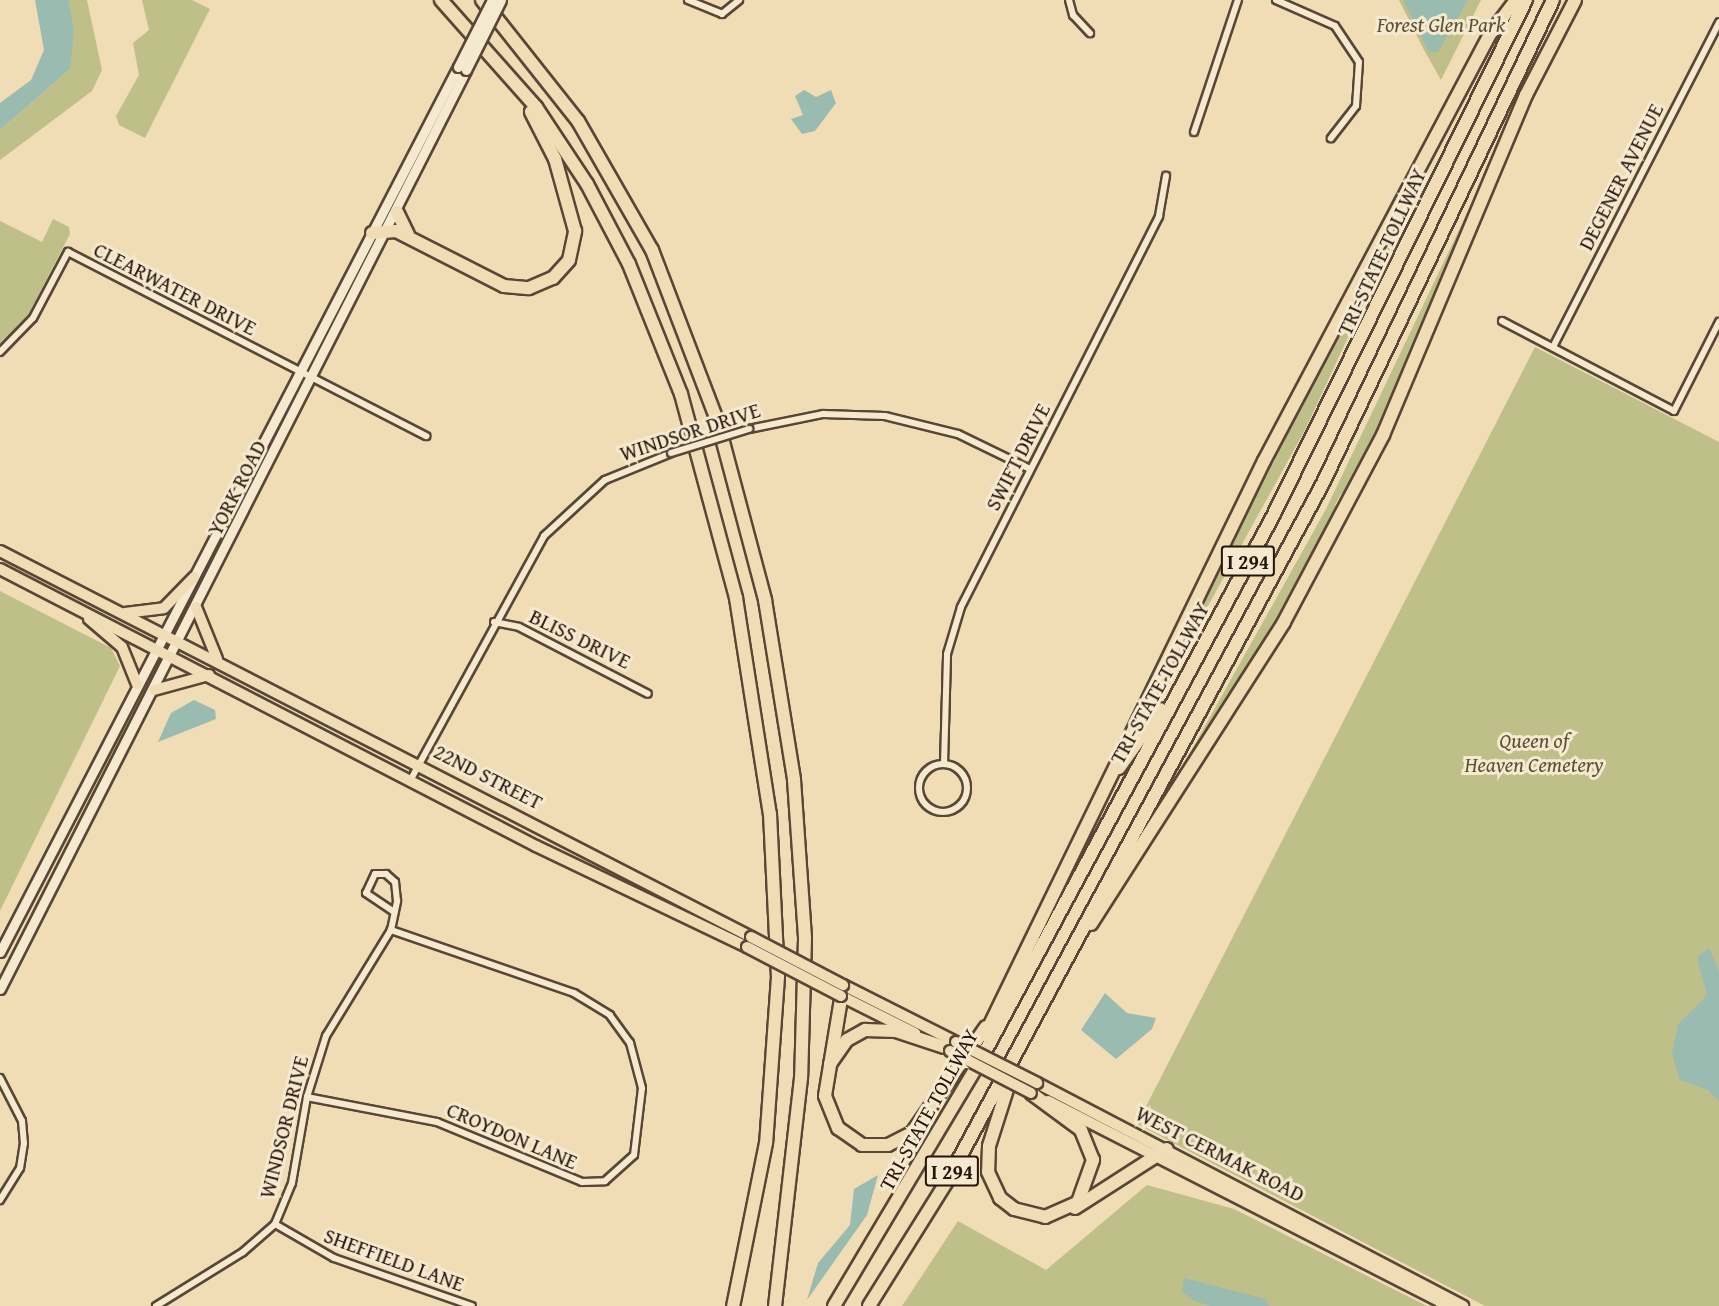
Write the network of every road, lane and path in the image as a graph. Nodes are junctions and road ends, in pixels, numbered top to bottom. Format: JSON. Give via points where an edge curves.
{"nodes":[{"id":1,"x":441,"y":0,"type":"edge"},
{"id":2,"x":482,"y":0,"type":"edge"},
{"id":3,"x":492,"y":0,"type":"edge"},
{"id":4,"x":501,"y":0,"type":"edge"},
{"id":5,"x":688,"y":0,"type":"edge"},
{"id":6,"x":740,"y":0,"type":"edge"},
{"id":7,"x":1069,"y":0,"type":"edge"},
{"id":8,"x":1238,"y":0,"type":"edge"},
{"id":9,"x":1276,"y":0,"type":"edge"},
{"id":10,"x":1511,"y":0,"type":"edge"},
{"id":11,"x":1516,"y":0,"type":"edge"},
{"id":12,"x":1526,"y":0,"type":"edge"},
{"id":13,"x":1553,"y":0,"type":"edge"},
{"id":14,"x":1575,"y":0,"type":"edge"},
{"id":15,"x":1719,"y":22,"type":"edge"},
{"id":16,"x":1090,"y":33,"type":"dead end"},
{"id":17,"x":1491,"y":33,"type":"junction"},
{"id":18,"x":501,"y":62,"type":"junction"},
{"id":19,"x":462,"y":68,"type":"junction"},
{"id":20,"x":1194,"y":132,"type":"dead end"},
{"id":21,"x":1330,"y":138,"type":"dead end"},
{"id":22,"x":1166,"y":176,"type":"dead end"},
{"id":23,"x":398,"y":212,"type":"junction"},
{"id":24,"x":389,"y":230,"type":"junction"},
{"id":25,"x":372,"y":233,"type":"junction"},
{"id":26,"x":413,"y":240,"type":"junction"},
{"id":27,"x":1502,"y":321,"type":"dead end"},
{"id":28,"x":1719,"y":322,"type":"edge"},
{"id":29,"x":1553,"y":347,"type":"junction"},
{"id":30,"x":0,"y":352,"type":"edge"},
{"id":31,"x":301,"y":372,"type":"junction"},
{"id":32,"x":312,"y":378,"type":"junction"},
{"id":33,"x":426,"y":436,"type":"dead end"},
{"id":34,"x":1030,"y":469,"type":"junction"},
{"id":35,"x":0,"y":551,"type":"edge"},
{"id":36,"x":0,"y":569,"type":"edge"},
{"id":37,"x":194,"y":577,"type":"junction"},
{"id":38,"x":196,"y":607,"type":"junction"},
{"id":39,"x":78,"y":609,"type":"junction"},
{"id":40,"x":112,"y":610,"type":"junction"},
{"id":41,"x":494,"y":622,"type":"junction"},
{"id":42,"x":164,"y":633,"type":"junction"},
{"id":43,"x":180,"y":641,"type":"junction"},
{"id":44,"x":156,"y":647,"type":"junction"},
{"id":45,"x":172,"y":656,"type":"junction"},
{"id":46,"x":218,"y":659,"type":"junction"},
{"id":47,"x":209,"y":675,"type":"junction"},
{"id":48,"x":137,"y":684,"type":"junction"},
{"id":49,"x":1179,"y":687,"type":"junction"},
{"id":50,"x":154,"y":690,"type":"junction"},
{"id":51,"x":648,"y":694,"type":"dead end"},
{"id":52,"x":420,"y":764,"type":"junction"},
{"id":53,"x":944,"y":764,"type":"junction"},
{"id":54,"x":410,"y":781,"type":"junction"},
{"id":55,"x":1088,"y":815,"type":"junction"},
{"id":56,"x":394,"y":912,"type":"junction"},
{"id":57,"x":391,"y":930,"type":"junction"},
{"id":58,"x":749,"y":942,"type":"junction"},
{"id":59,"x":0,"y":952,"type":"edge"},
{"id":60,"x":1056,"y":978,"type":"junction"},
{"id":61,"x":0,"y":989,"type":"edge"},
{"id":62,"x":842,"y":990,"type":"junction"},
{"id":63,"x":1000,"y":1002,"type":"junction"},
{"id":64,"x":1028,"y":1032,"type":"junction"},
{"id":65,"x":950,"y":1047,"type":"junction"},
{"id":66,"x":826,"y":1070,"type":"junction"},
{"id":67,"x":0,"y":1078,"type":"edge"},
{"id":68,"x":1034,"y":1088,"type":"junction"},
{"id":69,"x":307,"y":1097,"type":"junction"},
{"id":70,"x":951,"y":1113,"type":"junction"},
{"id":71,"x":1163,"y":1153,"type":"junction"},
{"id":72,"x":0,"y":1200,"type":"edge"},
{"id":73,"x":1061,"y":1214,"type":"junction"},
{"id":74,"x":275,"y":1224,"type":"junction"},
{"id":75,"x":156,"y":1306,"type":"edge"},
{"id":76,"x":472,"y":1306,"type":"edge"},
{"id":77,"x":733,"y":1306,"type":"edge"},
{"id":78,"x":775,"y":1306,"type":"edge"},
{"id":79,"x":834,"y":1306,"type":"edge"},
{"id":80,"x":869,"y":1306,"type":"edge"},
{"id":81,"x":1458,"y":1306,"type":"edge"},
{"id":82,"x":1463,"y":1306,"type":"edge"}],
"edges":[{"from":1,"to":18,"type":"highway"},
{"from":2,"to":78,"type":"highway","via":[[574,114],[652,250],[715,412],[765,600],[793,769],[805,939],[802,1067]]},
{"from":3,"to":19,"type":"main road","name":"YORK ROAD","bridge":true},
{"from":4,"to":19,"type":"main road","name":"YORK ROAD","bridge":true},
{"from":5,"to":6,"type":"street","via":[[723,14]]},
{"from":7,"to":16,"type":"street","via":[[1073,15]]},
{"from":8,"to":20,"type":"street"},
{"from":9,"to":21,"type":"street","via":[[1335,26],[1359,62],[1356,106]]},
{"from":10,"to":17,"type":"highway"},
{"from":11,"to":17,"type":"highway"},
{"from":12,"to":49,"type":"highway","name":"TRI-STATE TOLLWAY","number":"I 294","via":[[1475,96],[1358,351]]},
{"from":13,"to":60,"type":"highway","number":"I 294","via":[[1511,79],[1357,417]]},
{"from":14,"to":60,"type":"highway","via":[[1526,95],[1383,435],[1284,622]]},
{"from":15,"to":29,"type":"street","name":"DEGENER AVENUE"},
{"from":17,"to":55,"type":"highway","via":[[1264,461]]},
{"from":18,"to":26,"type":"highway","via":[[563,182],[575,231],[569,260],[544,284],[517,289]]},
{"from":18,"to":77,"type":"highway","via":[[587,184],[652,316],[710,491],[748,656],[773,841],[777,998],[764,1161]]},
{"from":19,"to":23,"type":"main road","name":"YORK ROAD"},
{"from":19,"to":25,"type":"main road","name":"YORK ROAD"},
{"from":22,"to":34,"type":"street","name":"SWIFT DRIVE","via":[[1159,216]]},
{"from":23,"to":24,"type":"main road","name":"YORK ROAD"},
{"from":23,"to":26,"type":"highway","via":[[400,226]]},
{"from":24,"to":25,"type":"highway"},
{"from":24,"to":26,"type":"highway"},
{"from":24,"to":32,"type":"main road","name":"YORK ROAD"},
{"from":25,"to":31,"type":"main road","name":"YORK ROAD"},
{"from":27,"to":29,"type":"street"},
{"from":28,"to":29,"type":"street","via":[[1674,411]]},
{"from":30,"to":31,"type":"street","name":"CLEARWATER DRIVE","via":[[33,318],[68,252]]},
{"from":31,"to":32,"type":"street","name":"CLEARWATER DRIVE"},
{"from":31,"to":37,"type":"main road","name":"YORK ROAD"},
{"from":32,"to":33,"type":"street","name":"CLEARWATER DRIVE"},
{"from":32,"to":38,"type":"main road","name":"YORK ROAD"},
{"from":34,"to":41,"type":"street","name":"WINDSOR DRIVE","bridge":true,"via":[[958,434],[885,416],[823,414],[749,429],[671,453],[605,480],[562,515],[534,550]]},
{"from":34,"to":53,"type":"street","name":"SWIFT DRIVE","via":[[951,637]]},
{"from":35,"to":40,"type":"main road","name":"22ND STREET"},
{"from":36,"to":39,"type":"main road","name":"22ND STREET"},
{"from":37,"to":40,"type":"main road","via":[[174,601],[156,612]]},
{"from":37,"to":42,"type":"main road","name":"YORK ROAD"},
{"from":38,"to":43,"type":"main road","name":"YORK ROAD"},
{"from":38,"to":46,"type":"main road"},
{"from":39,"to":44,"type":"main road","name":"22ND STREET"},
{"from":39,"to":48,"type":"main road","via":[[122,647]]},
{"from":40,"to":42,"type":"main road","name":"22ND STREET"},
{"from":41,"to":51,"type":"street","name":"BLISS DRIVE","via":[[519,627]]},
{"from":41,"to":52,"type":"street","name":"WINDSOR DRIVE"},
{"from":42,"to":43,"type":"main road","name":"22ND STREET"},
{"from":42,"to":44,"type":"main road","name":"YORK ROAD"},
{"from":43,"to":45,"type":"main road","name":"YORK ROAD"},
{"from":43,"to":46,"type":"main road","name":"22ND STREET"},
{"from":44,"to":45,"type":"main road","name":"22ND STREET"},
{"from":44,"to":48,"type":"main road","name":"YORK ROAD"},
{"from":45,"to":47,"type":"main road","name":"22ND STREET"},
{"from":45,"to":50,"type":"main road","name":"YORK ROAD"},
{"from":46,"to":52,"type":"main road","name":"22ND STREET"},
{"from":47,"to":50,"type":"main road"},
{"from":47,"to":54,"type":"main road","name":"22ND STREET"},
{"from":48,"to":59,"type":"main road","name":"YORK ROAD"},
{"from":49,"to":55,"type":"highway"},
{"from":49,"to":70,"type":"highway","name":"TRI-STATE TOLLWAY","number":"I 294"},
{"from":50,"to":61,"type":"main road","name":"YORK ROAD"},
{"from":52,"to":54,"type":"street","name":"WINDSOR DRIVE"},
{"from":52,"to":58,"type":"main road","name":"22ND STREET"},
{"from":53,"to":53,"type":"street","via":[[924,772],[919,790],[928,807],[944,813],[959,807],[968,788],[963,774]]},
{"from":54,"to":58,"type":"main road","name":"22ND STREET"},
{"from":55,"to":63,"type":"highway"},
{"from":56,"to":56,"type":"street","name":"WINDSOR DRIVE","via":[[395,882],[387,874],[375,874],[366,893]]},
{"from":56,"to":57,"type":"street","name":"WINDSOR DRIVE"},
{"from":57,"to":69,"type":"street","name":"WINDSOR DRIVE","via":[[334,1019]]},
{"from":57,"to":69,"type":"street","name":"CROYDON LANE","via":[[574,993],[610,1015],[630,1043],[642,1089],[634,1155],[604,1181],[582,1182],[437,1122]]},
{"from":58,"to":62,"type":"main road","name":"22ND STREET","bridge":true},
{"from":60,"to":64,"type":"highway","number":"I 294"},
{"from":62,"to":65,"type":"main road","name":"22ND STREET"},
{"from":62,"to":66,"type":"highway"},
{"from":63,"to":66,"type":"highway","via":[[927,1115],[897,1142],[862,1145],[838,1128],[827,1106]]},
{"from":63,"to":70,"type":"highway"},
{"from":64,"to":73,"type":"highway","via":[[995,1125],[988,1173],[1000,1198],[1014,1209],[1045,1217]]},
{"from":64,"to":80,"type":"highway","number":"I 294","via":[[947,1182]]},
{"from":65,"to":66,"type":"highway","via":[[896,1031],[865,1030],[847,1040]]},
{"from":65,"to":68,"type":"main road","name":"WEST CERMAK ROAD","bridge":true},
{"from":67,"to":72,"type":"street","via":[[22,1121],[24,1143],[20,1168]]},
{"from":68,"to":71,"type":"main road","name":"WEST CERMAK ROAD"},
{"from":68,"to":73,"type":"highway","via":[[1081,1130],[1091,1151],[1086,1190]]},
{"from":69,"to":74,"type":"street","name":"WINDSOR DRIVE","via":[[292,1183]]},
{"from":70,"to":79,"type":"highway","name":"TRI-STATE TOLLWAY","number":"I 294"},
{"from":71,"to":73,"type":"highway"},
{"from":71,"to":81,"type":"main road","name":"WEST CERMAK ROAD","via":[[1440,1302]]},
{"from":71,"to":82,"type":"main road","name":"WEST CERMAK ROAD"},
{"from":74,"to":75,"type":"street","name":"WINDSOR DRIVE","via":[[243,1252]]},
{"from":74,"to":76,"type":"street","name":"SHEFFIELD LANE","via":[[334,1258]]}]}
